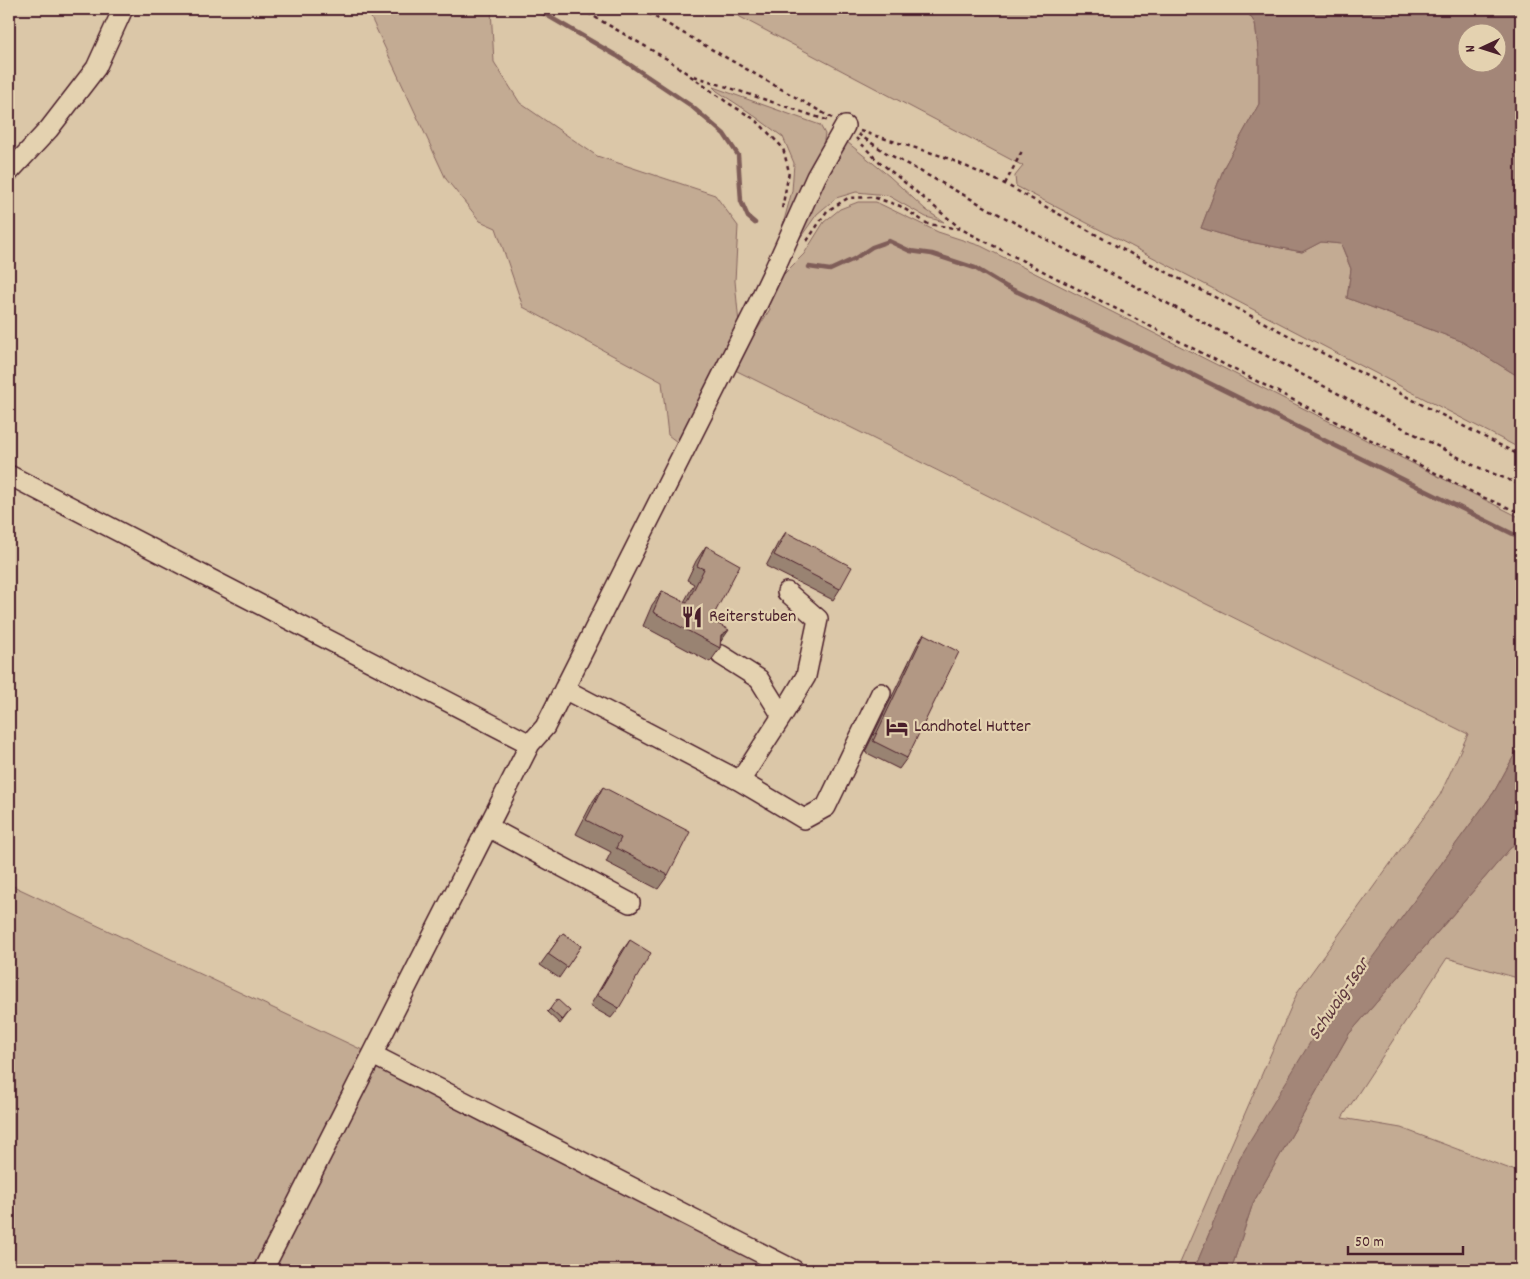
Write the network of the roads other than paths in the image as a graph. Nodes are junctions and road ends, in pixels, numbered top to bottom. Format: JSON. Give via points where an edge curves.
{"nodes":[{"id":1,"x":124,"y":9,"type":"edge"},
{"id":2,"x":845,"y":126,"type":"road end"},
{"id":3,"x":9,"y":172,"type":"edge"},
{"id":4,"x":9,"y":475,"type":"edge"},
{"id":5,"x":787,"y":592,"type":"dead end"},
{"id":6,"x":721,"y":655,"type":"edge"},
{"id":7,"x":564,"y":688,"type":"junction"},
{"id":8,"x":881,"y":693,"type":"dead end"},
{"id":9,"x":782,"y":716,"type":"junction"},
{"id":10,"x":530,"y":744,"type":"junction"},
{"id":11,"x":740,"y":781,"type":"junction"},
{"id":12,"x":488,"y":827,"type":"junction"},
{"id":13,"x":630,"y":903,"type":"dead end"},
{"id":14,"x":373,"y":1055,"type":"junction"},
{"id":15,"x":263,"y":1270,"type":"edge"},
{"id":16,"x":794,"y":1270,"type":"edge"}],
"edges":[{"from":1,"to":3,"type":"lane","via":[[96,68],[50,129]]},
{"from":2,"to":7,"type":"lane","via":[[816,177],[753,314]]},
{"from":4,"to":10,"type":"lane"},
{"from":5,"to":9,"type":"lane","via":[[818,619],[806,676]]},
{"from":6,"to":9,"type":"lane","via":[[759,679]]},
{"from":7,"to":10,"type":"lane","via":[[545,727]]},
{"from":7,"to":11,"type":"lane"},
{"from":8,"to":11,"type":"lane","via":[[826,807],[804,819]]},
{"from":9,"to":11,"type":"lane"},
{"from":10,"to":12,"type":"lane"},
{"from":12,"to":13,"type":"lane"},
{"from":12,"to":14,"type":"lane"},
{"from":14,"to":15,"type":"lane"},
{"from":14,"to":16,"type":"lane"}]}
